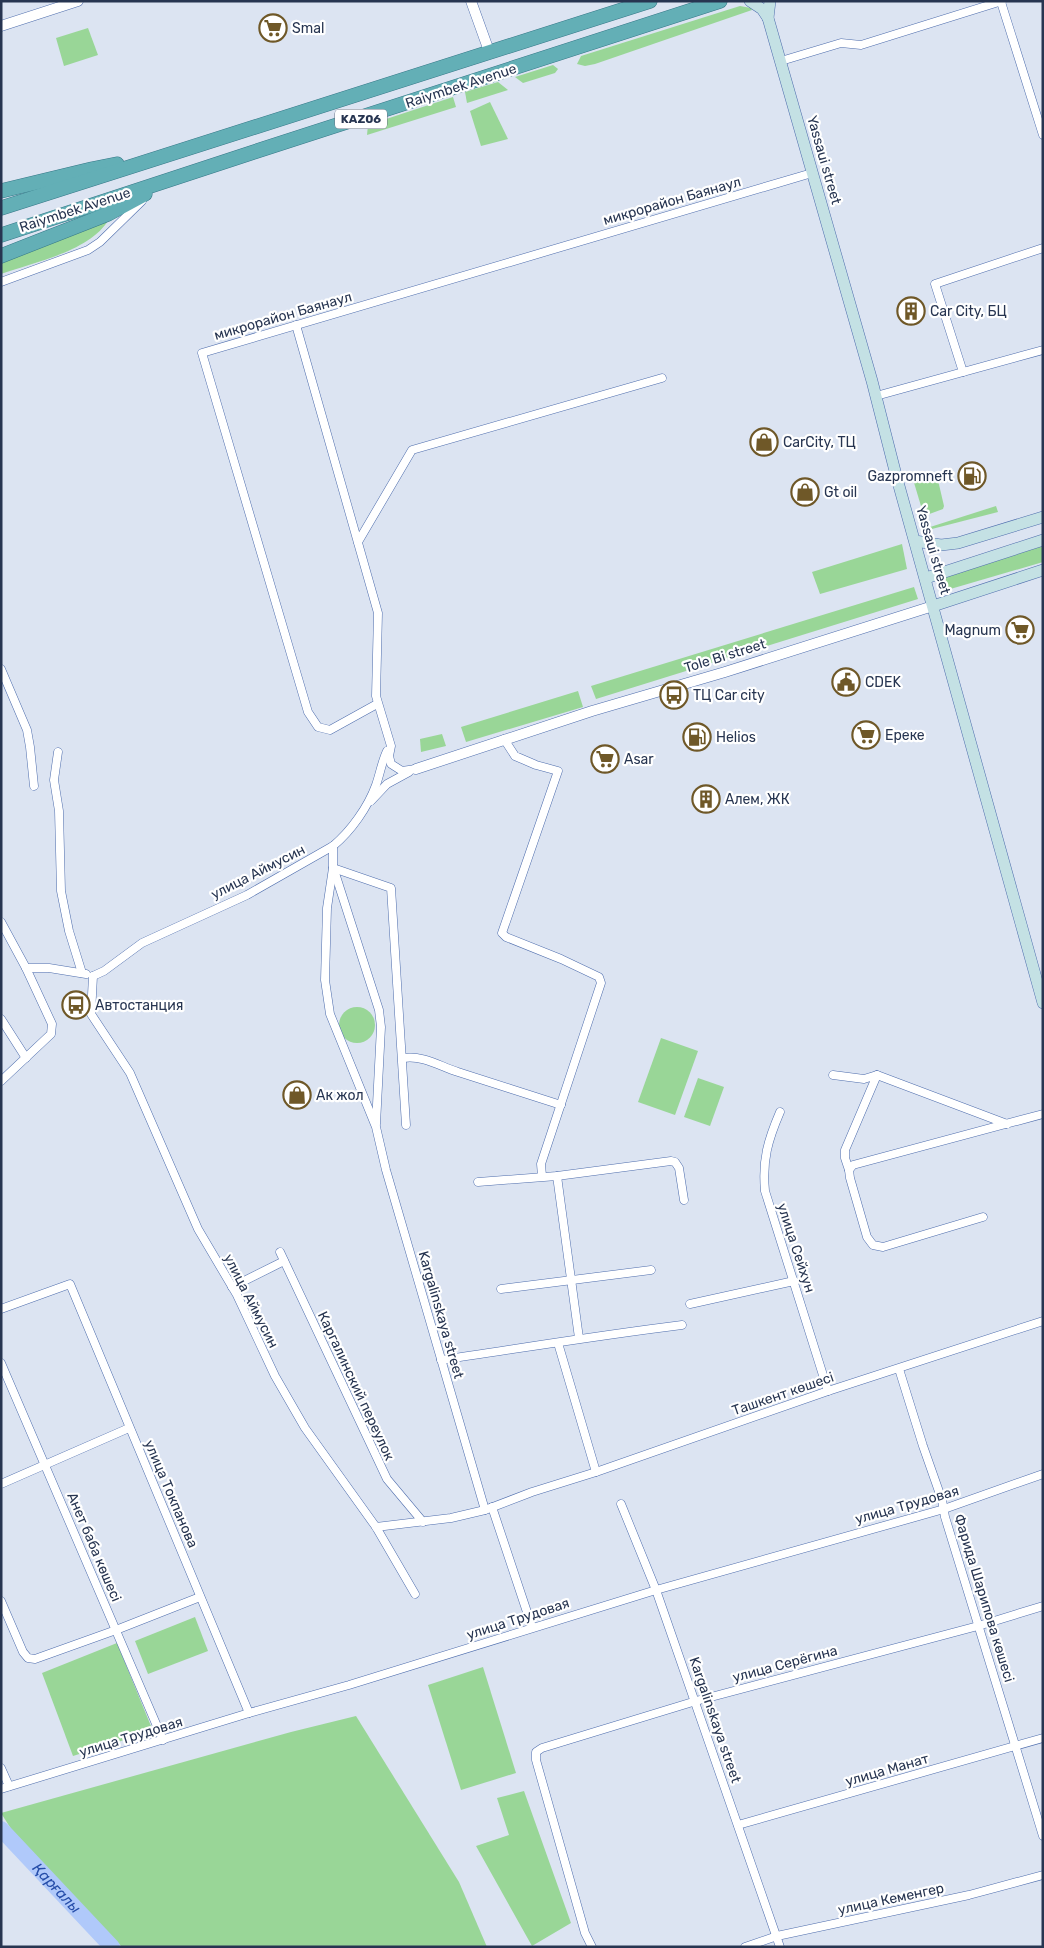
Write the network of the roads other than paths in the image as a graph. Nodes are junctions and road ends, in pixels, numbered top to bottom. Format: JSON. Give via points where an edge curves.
{"nodes":[{"id":1,"x":78,"y":1,"type":"edge"},
{"id":2,"x":471,"y":1,"type":"edge"},
{"id":3,"x":650,"y":1,"type":"edge"},
{"id":4,"x":720,"y":1,"type":"edge"},
{"id":5,"x":750,"y":1,"type":"edge"},
{"id":6,"x":770,"y":1,"type":"edge"},
{"id":7,"x":1001,"y":2,"type":"edge"},
{"id":8,"x":768,"y":18,"type":"junction"},
{"id":9,"x":1,"y":26,"type":"edge"},
{"id":10,"x":489,"y":52,"type":"junction"},
{"id":11,"x":781,"y":61,"type":"junction"},
{"id":12,"x":1043,"y":135,"type":"edge"},
{"id":13,"x":171,"y":155,"type":"junction"},
{"id":14,"x":812,"y":172,"type":"junction"},
{"id":15,"x":176,"y":176,"type":"junction"},
{"id":16,"x":155,"y":188,"type":"junction"},
{"id":17,"x":1,"y":191,"type":"edge"},
{"id":18,"x":1,"y":208,"type":"edge"},
{"id":19,"x":1,"y":235,"type":"edge"},
{"id":20,"x":1043,"y":248,"type":"edge"},
{"id":21,"x":1,"y":256,"type":"edge"},
{"id":22,"x":1,"y":282,"type":"edge"},
{"id":23,"x":296,"y":325,"type":"junction"},
{"id":24,"x":1043,"y":350,"type":"edge"},
{"id":25,"x":963,"y":372,"type":"junction"},
{"id":26,"x":662,"y":378,"type":"dead end"},
{"id":27,"x":876,"y":396,"type":"junction"},
{"id":28,"x":1043,"y":517,"type":"edge"},
{"id":29,"x":1043,"y":540,"type":"edge"},
{"id":30,"x":915,"y":541,"type":"junction"},
{"id":31,"x":358,"y":542,"type":"junction"},
{"id":32,"x":1043,"y":570,"type":"edge"},
{"id":33,"x":926,"y":578,"type":"junction"},
{"id":34,"x":933,"y":606,"type":"junction"},
{"id":35,"x":1,"y":669,"type":"edge"},
{"id":36,"x":377,"y":704,"type":"junction"},
{"id":37,"x":504,"y":739,"type":"junction"},
{"id":38,"x":391,"y":746,"type":"junction"},
{"id":39,"x":58,"y":752,"type":"dead end"},
{"id":40,"x":416,"y":769,"type":"junction"},
{"id":41,"x":34,"y":786,"type":"dead end"},
{"id":42,"x":362,"y":812,"type":"junction"},
{"id":43,"x":333,"y":846,"type":"junction"},
{"id":44,"x":333,"y":868,"type":"junction"},
{"id":45,"x":1,"y":922,"type":"edge"},
{"id":46,"x":26,"y":968,"type":"junction"},
{"id":47,"x":82,"y":973,"type":"junction"},
{"id":48,"x":93,"y":976,"type":"junction"},
{"id":49,"x":1043,"y":1003,"type":"edge"},
{"id":50,"x":1,"y":1018,"type":"edge"},
{"id":51,"x":26,"y":1058,"type":"junction"},
{"id":52,"x":403,"y":1058,"type":"junction"},
{"id":53,"x":877,"y":1075,"type":"junction"},
{"id":54,"x":833,"y":1076,"type":"dead end"},
{"id":55,"x":1,"y":1081,"type":"edge"},
{"id":56,"x":561,"y":1105,"type":"junction"},
{"id":57,"x":780,"y":1112,"type":"dead end"},
{"id":58,"x":1043,"y":1114,"type":"edge"},
{"id":59,"x":1007,"y":1124,"type":"junction"},
{"id":60,"x":406,"y":1125,"type":"dead end"},
{"id":61,"x":376,"y":1127,"type":"junction"},
{"id":62,"x":849,"y":1170,"type":"junction"},
{"id":63,"x":542,"y":1176,"type":"junction"},
{"id":64,"x":557,"y":1176,"type":"junction"},
{"id":65,"x":478,"y":1182,"type":"dead end"},
{"id":66,"x":684,"y":1200,"type":"dead end"},
{"id":67,"x":983,"y":1217,"type":"dead end"},
{"id":68,"x":280,"y":1252,"type":"dead end"},
{"id":69,"x":284,"y":1261,"type":"junction"},
{"id":70,"x":651,"y":1270,"type":"dead end"},
{"id":71,"x":571,"y":1279,"type":"junction"},
{"id":72,"x":794,"y":1281,"type":"junction"},
{"id":73,"x":232,"y":1287,"type":"junction"},
{"id":74,"x":501,"y":1289,"type":"dead end"},
{"id":75,"x":690,"y":1304,"type":"dead end"},
{"id":76,"x":1,"y":1309,"type":"edge"},
{"id":77,"x":1043,"y":1321,"type":"edge"},
{"id":78,"x":682,"y":1325,"type":"dead end"},
{"id":79,"x":579,"y":1338,"type":"junction"},
{"id":80,"x":558,"y":1343,"type":"junction"},
{"id":81,"x":441,"y":1360,"type":"junction"},
{"id":82,"x":1,"y":1363,"type":"edge"},
{"id":83,"x":899,"y":1369,"type":"junction"},
{"id":84,"x":828,"y":1391,"type":"junction"},
{"id":85,"x":129,"y":1428,"type":"junction"},
{"id":86,"x":45,"y":1466,"type":"junction"},
{"id":87,"x":596,"y":1472,"type":"junction"},
{"id":88,"x":1043,"y":1474,"type":"edge"},
{"id":89,"x":1,"y":1484,"type":"edge"},
{"id":90,"x":621,"y":1504,"type":"dead end"},
{"id":91,"x":489,"y":1509,"type":"junction"},
{"id":92,"x":944,"y":1509,"type":"junction"},
{"id":93,"x":422,"y":1522,"type":"junction"},
{"id":94,"x":376,"y":1527,"type":"junction"},
{"id":95,"x":656,"y":1590,"type":"junction"},
{"id":96,"x":415,"y":1594,"type":"dead end"},
{"id":97,"x":200,"y":1597,"type":"junction"},
{"id":98,"x":1,"y":1601,"type":"edge"},
{"id":99,"x":1043,"y":1606,"type":"edge"},
{"id":100,"x":978,"y":1626,"type":"junction"},
{"id":101,"x":532,"y":1627,"type":"junction"},
{"id":102,"x":116,"y":1630,"type":"junction"},
{"id":103,"x":696,"y":1701,"type":"junction"},
{"id":104,"x":249,"y":1713,"type":"junction"},
{"id":105,"x":1043,"y":1738,"type":"edge"},
{"id":106,"x":163,"y":1740,"type":"junction"},
{"id":107,"x":1016,"y":1746,"type":"junction"},
{"id":108,"x":1,"y":1768,"type":"edge"},
{"id":109,"x":5,"y":1788,"type":"edge"},
{"id":110,"x":738,"y":1824,"type":"junction"},
{"id":111,"x":1043,"y":1836,"type":"edge"},
{"id":112,"x":1043,"y":1875,"type":"edge"},
{"id":113,"x":777,"y":1936,"type":"junction"},
{"id":114,"x":592,"y":1947,"type":"edge"},
{"id":115,"x":745,"y":1947,"type":"edge"},
{"id":116,"x":780,"y":1947,"type":"edge"}],
"edges":[{"from":1,"to":9,"type":"street"},
{"from":2,"to":10,"type":"street"},
{"from":3,"to":10,"type":"highway","name":"Raiymbek Avenue","number":"KАZ06"},
{"from":4,"to":15,"type":"highway","name":"Raiymbek Avenue","number":"KАZ06"},
{"from":5,"to":8,"type":"main road"},
{"from":6,"to":8,"type":"main road"},
{"from":7,"to":11,"type":"street","via":[[861,46],[840,43]]},
{"from":7,"to":12,"type":"street"},
{"from":8,"to":11,"type":"main road","name":"Yassaui street"},
{"from":10,"to":13,"type":"highway","name":"Raiymbek Avenue","number":"KАZ06"},
{"from":11,"to":14,"type":"main road","name":"Yassaui street"},
{"from":13,"to":17,"type":"highway","via":[[92,169]]},
{"from":13,"to":18,"type":"highway","name":"Raiymbek Avenue","number":"KАZ06"},
{"from":14,"to":23,"type":"street","name":"микрорайон Баянаул"},
{"from":14,"to":27,"type":"main road","name":"Yassaui street"},
{"from":15,"to":16,"type":"highway"},
{"from":15,"to":19,"type":"highway","name":"Raiymbek Avenue","number":"KАZ06"},
{"from":16,"to":21,"type":"highway","via":[[108,214]]},
{"from":16,"to":22,"type":"street","via":[[88,250]]},
{"from":20,"to":25,"type":"street","via":[[935,284]]},
{"from":23,"to":31,"type":"street"},
{"from":23,"to":36,"type":"street","name":"микрорайон Баянаул","via":[[202,353],[308,712],[318,727],[330,730]]},
{"from":24,"to":25,"type":"street"},
{"from":25,"to":27,"type":"street"},
{"from":26,"to":31,"type":"street","via":[[412,450]]},
{"from":27,"to":30,"type":"main road","name":"Yassaui street"},
{"from":28,"to":30,"type":"main road","via":[[958,543],[941,545]]},
{"from":29,"to":33,"type":"main road"},
{"from":30,"to":33,"type":"main road","name":"Yassaui street"},
{"from":31,"to":36,"type":"street","via":[[378,613]]},
{"from":32,"to":34,"type":"main road","name":"Tole Bi street"},
{"from":33,"to":34,"type":"main road","name":"Yassaui street"},
{"from":34,"to":37,"type":"street","name":"Tole Bi street"},
{"from":34,"to":49,"type":"main road","name":"Yassaui street"},
{"from":35,"to":41,"type":"street","via":[[27,730]]},
{"from":36,"to":38,"type":"street"},
{"from":37,"to":40,"type":"street","name":"Tole Bi street"},
{"from":37,"to":56,"type":"street","via":[[514,756],[558,771],[502,932],[506,938],[599,977],[602,983]]},
{"from":38,"to":40,"type":"street","via":[[391,764],[402,771]]},
{"from":38,"to":42,"type":"street","name":"улица Аймусин","via":[[376,787]]},
{"from":39,"to":47,"type":"street","via":[[54,780],[59,811],[61,891]]},
{"from":40,"to":42,"type":"street","via":[[387,784]]},
{"from":42,"to":43,"type":"street","name":"улица Аймусин"},
{"from":43,"to":44,"type":"street"},
{"from":43,"to":48,"type":"street","name":"улица Аймусин","via":[[247,895],[142,943]]},
{"from":44,"to":52,"type":"street","via":[[391,888]]},
{"from":44,"to":61,"type":"street","via":[[379,1010]]},
{"from":44,"to":61,"type":"street","via":[[327,908],[324,980],[330,1014]]},
{"from":45,"to":46,"type":"street"},
{"from":46,"to":47,"type":"street"},
{"from":46,"to":51,"type":"street","via":[[53,1029]]},
{"from":47,"to":48,"type":"street"},
{"from":48,"to":73,"type":"street","name":"улица Аймусин","via":[[91,1014],[130,1073],[198,1229]]},
{"from":50,"to":51,"type":"street"},
{"from":51,"to":55,"type":"street"},
{"from":52,"to":56,"type":"street","via":[[424,1058]]},
{"from":52,"to":60,"type":"street"},
{"from":53,"to":54,"type":"street","via":[[864,1079]]},
{"from":53,"to":59,"type":"street"},
{"from":53,"to":62,"type":"street","via":[[845,1150]]},
{"from":56,"to":63,"type":"street","via":[[541,1164]]},
{"from":57,"to":72,"type":"street","name":"улица Сейхун","via":[[766,1151],[764,1178],[768,1204]]},
{"from":58,"to":59,"type":"street"},
{"from":59,"to":62,"type":"street","via":[[853,1165]]},
{"from":61,"to":81,"type":"street","name":"Kargalinskaya street"},
{"from":62,"to":67,"type":"street","via":[[866,1237],[874,1245],[883,1247]]},
{"from":63,"to":64,"type":"street"},
{"from":63,"to":65,"type":"street"},
{"from":64,"to":66,"type":"street","via":[[671,1161],[679,1168]]},
{"from":64,"to":71,"type":"street"},
{"from":68,"to":69,"type":"street","name":"Каргалинский переулок"},
{"from":69,"to":73,"type":"street"},
{"from":69,"to":93,"type":"street","name":"Каргалинский переулок","via":[[387,1479]]},
{"from":70,"to":71,"type":"street"},
{"from":71,"to":74,"type":"street"},
{"from":71,"to":79,"type":"street"},
{"from":72,"to":75,"type":"street"},
{"from":72,"to":84,"type":"street","name":"улица Сейхун"},
{"from":73,"to":94,"type":"street","name":"улица Аймусин","via":[[275,1376],[305,1428]]},
{"from":76,"to":85,"type":"street","name":"улица Токпанова","via":[[70,1284]]},
{"from":77,"to":83,"type":"street","name":"Ташкент көшесі"},
{"from":78,"to":79,"type":"street"},
{"from":79,"to":80,"type":"street"},
{"from":80,"to":81,"type":"street"},
{"from":80,"to":87,"type":"street"},
{"from":81,"to":91,"type":"street","name":"Kargalinskaya street"},
{"from":82,"to":86,"type":"street","name":"Анет баба көшесі"},
{"from":83,"to":84,"type":"street","name":"Ташкент көшесі"},
{"from":83,"to":92,"type":"street","name":"Фарида Шарипова көшесі"},
{"from":84,"to":87,"type":"street","name":"Ташкент көшесі"},
{"from":85,"to":86,"type":"street"},
{"from":85,"to":97,"type":"street","name":"улица Токпанова"},
{"from":86,"to":89,"type":"street"},
{"from":86,"to":102,"type":"street","name":"Анет баба көшесі"},
{"from":87,"to":91,"type":"street","name":"Ташкент көшесі"},
{"from":88,"to":92,"type":"street","name":"улица Трудовая"},
{"from":90,"to":95,"type":"street","name":"Kargalinskaya street"},
{"from":91,"to":93,"type":"street","name":"Ташкент көшесі"},
{"from":91,"to":101,"type":"street","name":"Kargalinskaya street"},
{"from":92,"to":95,"type":"street","name":"улица Трудовая"},
{"from":92,"to":100,"type":"street","name":"Фарида Шарипова көшесі"},
{"from":93,"to":94,"type":"street","name":"Ташкент көшесі"},
{"from":94,"to":96,"type":"street","name":"улица Аймусин"},
{"from":95,"to":101,"type":"street","name":"улица Трудовая"},
{"from":95,"to":103,"type":"street","name":"Kargalinskaya street"},
{"from":97,"to":102,"type":"street"},
{"from":97,"to":104,"type":"street","name":"улица Токпанова"},
{"from":98,"to":102,"type":"street","via":[[23,1652],[35,1660]]},
{"from":99,"to":100,"type":"street","name":"улица Серёгина"},
{"from":100,"to":103,"type":"street","name":"улица Серёгина"},
{"from":100,"to":107,"type":"street","name":"Фарида Шарипова көшесі"},
{"from":101,"to":104,"type":"street","name":"улица Трудовая"},
{"from":102,"to":106,"type":"street","name":"Анет баба көшесі"},
{"from":103,"to":110,"type":"street","name":"Kargalinskaya street"},
{"from":103,"to":114,"type":"street","name":"улица Серёгина","via":[[536,1752],[585,1933]]},
{"from":104,"to":106,"type":"street","name":"улица Трудовая"},
{"from":105,"to":107,"type":"street","name":"улица Манат"},
{"from":106,"to":109,"type":"street","name":"улица Трудовая"},
{"from":107,"to":110,"type":"street","name":"улица Манат"},
{"from":107,"to":111,"type":"street","name":"Фарида Шарипова көшесі"},
{"from":108,"to":109,"type":"street"},
{"from":110,"to":113,"type":"street","name":"Kargalinskaya street"},
{"from":112,"to":113,"type":"street","name":"улица Кеменгер","via":[[968,1895]]},
{"from":113,"to":115,"type":"street","name":"улица Кеменгер"},
{"from":113,"to":116,"type":"street","name":"Kargalinskaya street"}]}
